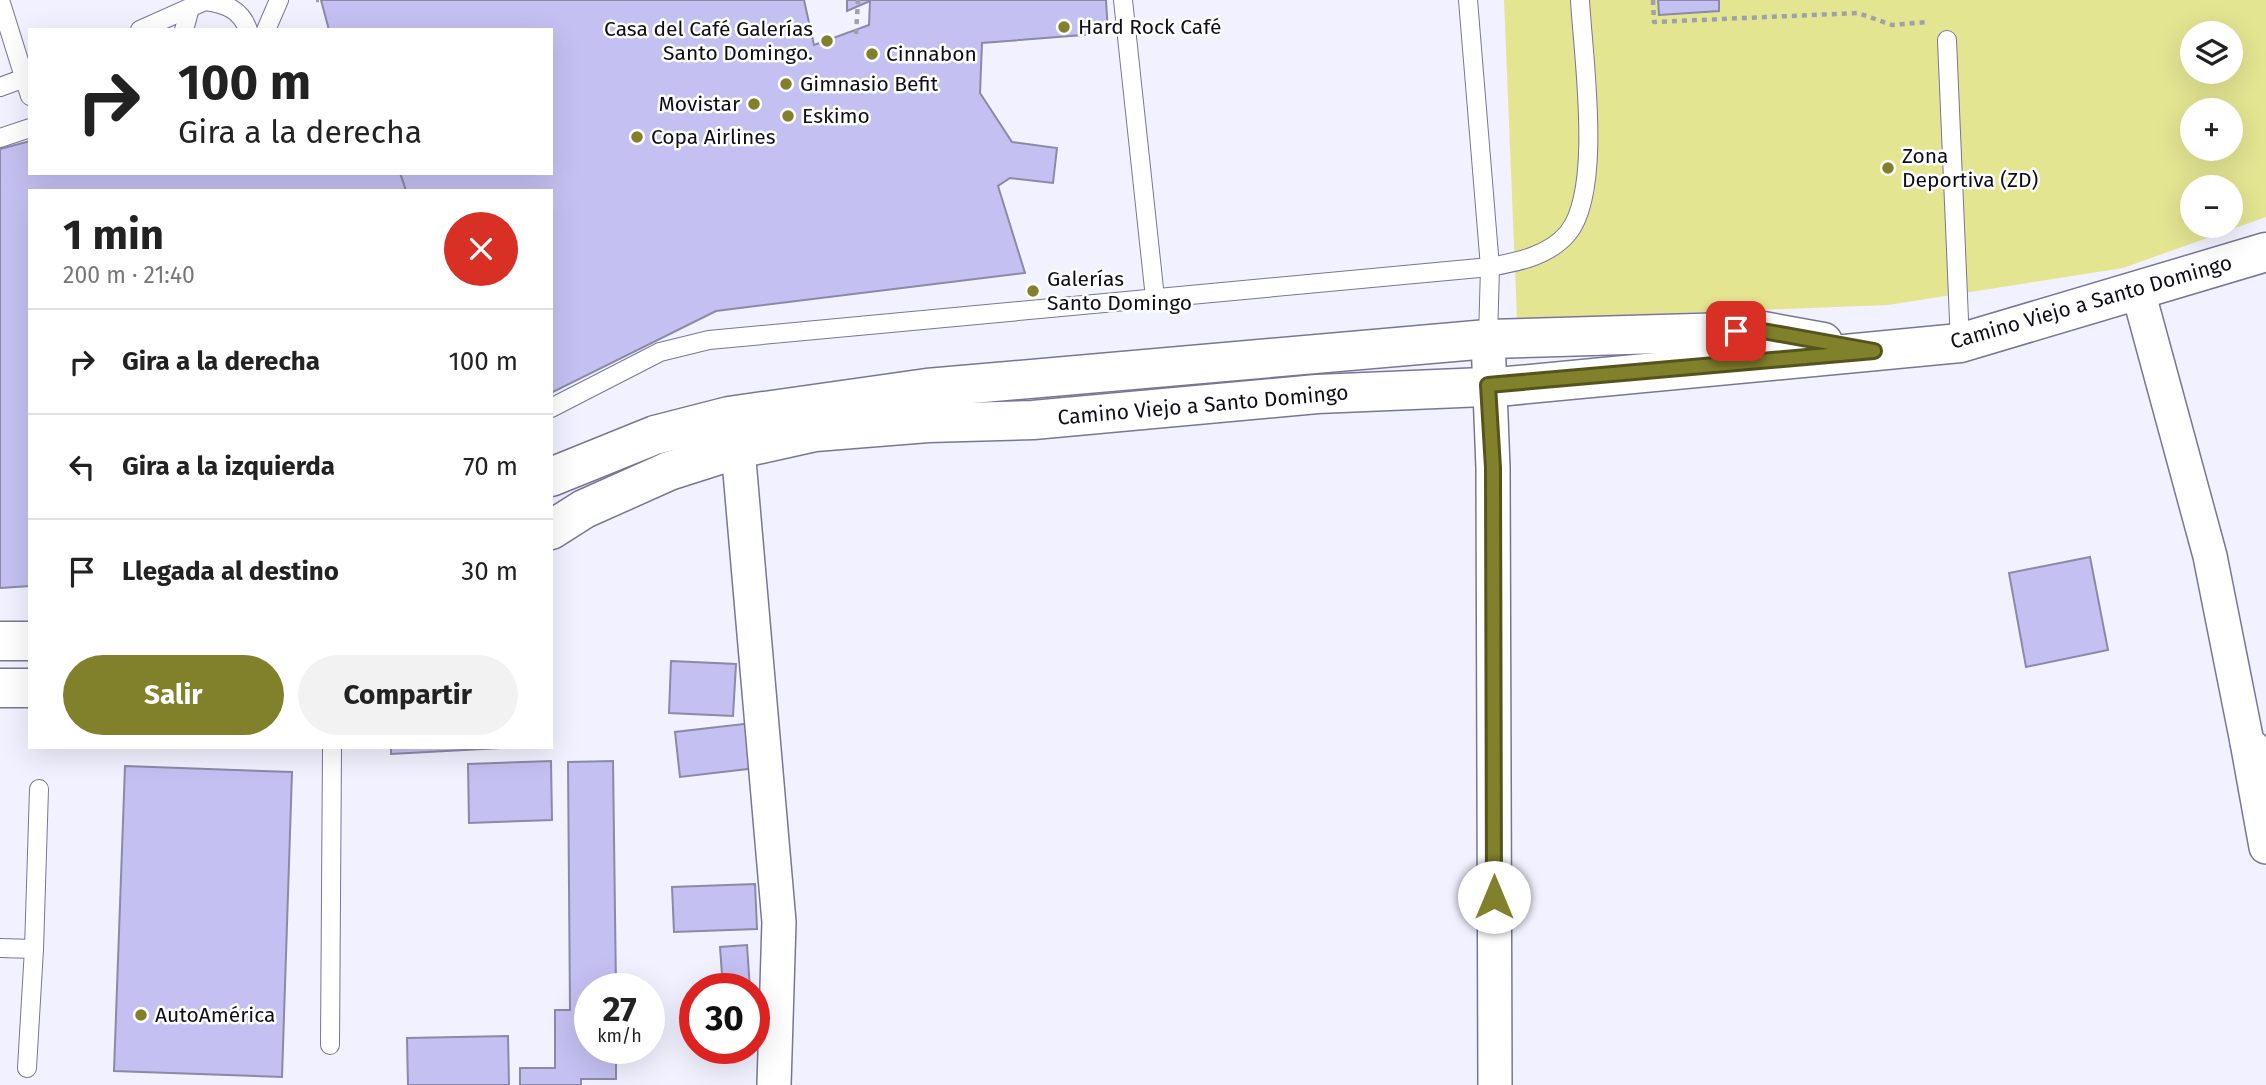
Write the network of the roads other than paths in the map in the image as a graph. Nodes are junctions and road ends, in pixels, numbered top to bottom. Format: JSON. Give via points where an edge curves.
{"nodes":[{"id":1,"x":0,"y":0,"type":"edge"},
{"id":2,"x":279,"y":0,"type":"edge"},
{"id":3,"x":1123,"y":0,"type":"edge"},
{"id":4,"x":1468,"y":0,"type":"edge"},
{"id":5,"x":1580,"y":0,"type":"edge"},
{"id":6,"x":201,"y":3,"type":"edge"},
{"id":7,"x":145,"y":28,"type":"edge"},
{"id":8,"x":185,"y":28,"type":"edge"},
{"id":9,"x":247,"y":28,"type":"edge"},
{"id":10,"x":267,"y":28,"type":"edge"},
{"id":11,"x":1947,"y":40,"type":"road end"},
{"id":12,"x":28,"y":77,"type":"edge"},
{"id":13,"x":0,"y":87,"type":"edge"},
{"id":14,"x":28,"y":129,"type":"edge"},
{"id":15,"x":0,"y":138,"type":"edge"},
{"id":16,"x":2266,"y":252,"type":"edge"},
{"id":17,"x":1490,"y":267,"type":"junction"},
{"id":18,"x":2138,"y":291,"type":"junction"},
{"id":19,"x":1155,"y":298,"type":"junction"},
{"id":20,"x":1488,"y":339,"type":"junction"},
{"id":21,"x":1960,"y":344,"type":"junction"},
{"id":22,"x":1874,"y":351,"type":"junction"},
{"id":23,"x":1488,"y":385,"type":"junction"},
{"id":24,"x":1317,"y":394,"type":"junction"},
{"id":25,"x":553,"y":407,"type":"edge"},
{"id":26,"x":738,"y":449,"type":"junction"},
{"id":27,"x":553,"y":476,"type":"edge"},
{"id":28,"x":553,"y":529,"type":"edge"},
{"id":29,"x":0,"y":641,"type":"edge"},
{"id":30,"x":28,"y":641,"type":"edge"},
{"id":31,"x":0,"y":688,"type":"edge"},
{"id":32,"x":28,"y":688,"type":"edge"},
{"id":33,"x":332,"y":749,"type":"edge"},
{"id":34,"x":2256,"y":751,"type":"edge"},
{"id":35,"x":39,"y":789,"type":"dead end"},
{"id":36,"x":2266,"y":847,"type":"edge"},
{"id":37,"x":0,"y":948,"type":"edge"},
{"id":38,"x":34,"y":949,"type":"junction"},
{"id":39,"x":330,"y":1045,"type":"dead end"},
{"id":40,"x":27,"y":1068,"type":"dead end"},
{"id":41,"x":774,"y":1085,"type":"edge"},
{"id":42,"x":1495,"y":1085,"type":"edge"}],
"edges":[{"from":1,"to":12,"type":"lane"},
{"from":2,"to":10,"type":"lane"},
{"from":3,"to":19,"type":"lane"},
{"from":4,"to":17,"type":"lane"},
{"from":5,"to":17,"type":"lane","via":[[1588,160],[1583,200],[1568,233],[1544,252]]},
{"from":6,"to":7,"type":"lane"},
{"from":6,"to":8,"type":"lane"},
{"from":6,"to":9,"type":"lane","via":[[225,4]]},
{"from":11,"to":21,"type":"lane"},
{"from":12,"to":13,"type":"lane"},
{"from":14,"to":15,"type":"lane"},
{"from":16,"to":18,"type":"street","name":"Camino Viejo a Santo Domingo"},
{"from":17,"to":19,"type":"lane"},
{"from":17,"to":20,"type":"lane"},
{"from":18,"to":21,"type":"street","name":"Camino Viejo a Santo Domingo"},
{"from":18,"to":34,"type":"street","via":[[2210,556]]},
{"from":19,"to":25,"type":"lane","via":[[709,340],[660,352]]},
{"from":20,"to":22,"type":"street","name":"Camino Viejo a Santo Domingo","via":[[1763,331]]},
{"from":20,"to":23,"type":"street"},
{"from":20,"to":24,"type":"street","via":[[1470,360],[1365,370]]},
{"from":20,"to":27,"type":"street","name":"Camino Viejo a Santo Domingo","via":[[927,388],[729,416],[655,435]]},
{"from":21,"to":22,"type":"street","name":"Camino Viejo a Santo Domingo"},
{"from":22,"to":23,"type":"street","name":"Camino Viejo a Santo Domingo"},
{"from":23,"to":24,"type":"street","name":"Camino Viejo a Santo Domingo"},
{"from":23,"to":42,"type":"street","via":[[1493,468]]},
{"from":24,"to":26,"type":"street","name":"Camino Viejo a Santo Domingo","via":[[1033,420],[815,432]]},
{"from":26,"to":28,"type":"street","name":"Camino Viejo a Santo Domingo","via":[[669,471],[584,509]]},
{"from":26,"to":41,"type":"street","via":[[779,922]]},
{"from":29,"to":30,"type":"street"},
{"from":31,"to":32,"type":"street"},
{"from":33,"to":39,"type":"lane"},
{"from":34,"to":36,"type":"street"},
{"from":35,"to":38,"type":"lane"},
{"from":37,"to":38,"type":"lane"},
{"from":38,"to":40,"type":"lane"}]}
